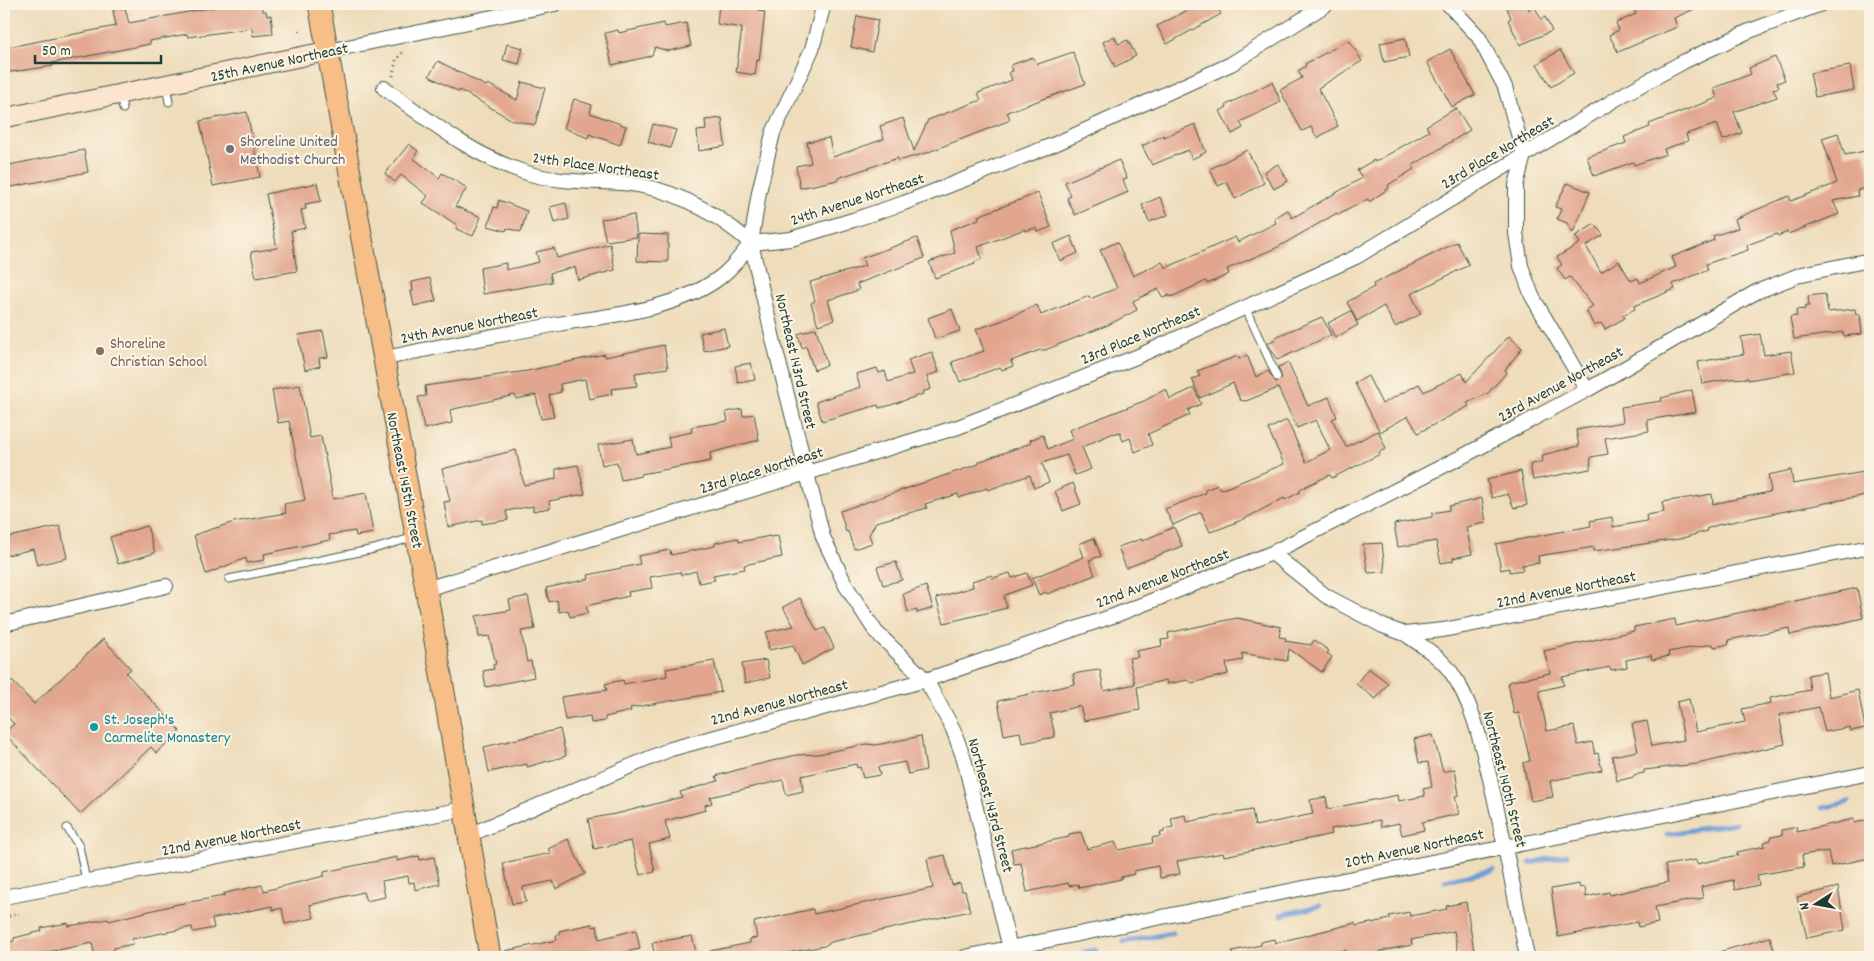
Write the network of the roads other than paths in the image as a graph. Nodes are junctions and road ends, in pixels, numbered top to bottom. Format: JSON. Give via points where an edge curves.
{"nodes":[{"id":1,"x":319,"y":4,"type":"edge"},
{"id":2,"x":555,"y":4,"type":"edge"},
{"id":3,"x":824,"y":4,"type":"edge"},
{"id":4,"x":1327,"y":4,"type":"edge"},
{"id":5,"x":1448,"y":4,"type":"edge"},
{"id":6,"x":1821,"y":4,"type":"edge"},
{"id":7,"x":328,"y":52,"type":"junction"},
{"id":8,"x":384,"y":88,"type":"dead end"},
{"id":9,"x":4,"y":118,"type":"edge"},
{"id":10,"x":1524,"y":155,"type":"junction"},
{"id":11,"x":752,"y":243,"type":"junction"},
{"id":12,"x":1870,"y":260,"type":"edge"},
{"id":13,"x":1245,"y":307,"type":"junction"},
{"id":14,"x":382,"y":359,"type":"junction"},
{"id":15,"x":1277,"y":377,"type":"dead end"},
{"id":16,"x":1587,"y":390,"type":"junction"},
{"id":17,"x":806,"y":473,"type":"junction"},
{"id":18,"x":416,"y":536,"type":"junction"},
{"id":19,"x":1870,"y":547,"type":"edge"},
{"id":20,"x":1272,"y":553,"type":"junction"},
{"id":21,"x":229,"y":579,"type":"dead end"},
{"id":22,"x":166,"y":586,"type":"dead end"},
{"id":23,"x":426,"y":589,"type":"junction"},
{"id":24,"x":4,"y":624,"type":"edge"},
{"id":25,"x":1405,"y":634,"type":"junction"},
{"id":26,"x":926,"y":680,"type":"junction"},
{"id":27,"x":1870,"y":773,"type":"edge"},
{"id":28,"x":464,"y":809,"type":"junction"},
{"id":29,"x":68,"y":828,"type":"dead end"},
{"id":30,"x":469,"y":835,"type":"junction"},
{"id":31,"x":1506,"y":846,"type":"junction"},
{"id":32,"x":86,"y":881,"type":"junction"},
{"id":33,"x":4,"y":897,"type":"edge"},
{"id":34,"x":1011,"y":953,"type":"edge"},
{"id":35,"x":490,"y":957,"type":"edge"},
{"id":36,"x":966,"y":957,"type":"edge"},
{"id":37,"x":1527,"y":957,"type":"edge"}],
"edges":[{"from":1,"to":7,"type":"main road","name":"Northeast 145th Street"},
{"from":2,"to":7,"type":"street","name":"25th Avenue Northeast"},
{"from":3,"to":11,"type":"street","name":"Northeast 143rd Street","via":[[812,49],[773,133]]},
{"from":4,"to":11,"type":"street","name":"24th Avenue Northeast","via":[[1231,64],[1055,144],[844,223],[791,239]]},
{"from":5,"to":10,"type":"street","via":[[1478,36],[1490,56],[1505,88]]},
{"from":6,"to":10,"type":"street","name":"23rd Place Northeast","via":[[1747,32],[1686,61]]},
{"from":7,"to":9,"type":"street","name":"25th Avenue Northeast","via":[[167,93]]},
{"from":7,"to":14,"type":"main road","name":"Northeast 145th Street"},
{"from":8,"to":11,"type":"street","name":"24th Place Northeast","via":[[468,147],[495,161],[552,179],[624,183],[657,190],[711,213]]},
{"from":10,"to":13,"type":"street","name":"23rd Place Northeast","via":[[1356,257]]},
{"from":10,"to":16,"type":"street","via":[[1516,185],[1516,233],[1521,266],[1532,296]]},
{"from":11,"to":14,"type":"street","name":"24th Avenue Northeast","via":[[714,282],[661,304]]},
{"from":11,"to":17,"type":"street","name":"Northeast 143rd Street"},
{"from":12,"to":16,"type":"street","name":"23rd Avenue Northeast","via":[[1802,274],[1756,292]]},
{"from":13,"to":15,"type":"lane"},
{"from":13,"to":17,"type":"street","name":"23rd Place Northeast","via":[[1136,357],[958,427]]},
{"from":14,"to":18,"type":"main road","name":"Northeast 145th Street"},
{"from":16,"to":20,"type":"street","name":"23rd Avenue Northeast"},
{"from":17,"to":23,"type":"street","name":"23rd Place Northeast"},
{"from":17,"to":26,"type":"street","name":"Northeast 143rd Street","via":[[823,537],[846,586],[876,632]]},
{"from":18,"to":21,"type":"lane"},
{"from":18,"to":23,"type":"main road","name":"Northeast 145th Street"},
{"from":19,"to":25,"type":"street","name":"22nd Avenue Northeast","via":[[1443,630]]},
{"from":20,"to":25,"type":"street","name":"22nd Avenue Northeast","via":[[1326,596],[1382,626]]},
{"from":20,"to":26,"type":"street","name":"22nd Avenue Northeast","via":[[1116,615]]},
{"from":22,"to":24,"type":"street"},
{"from":23,"to":28,"type":"main road","name":"Northeast 145th Street"},
{"from":25,"to":31,"type":"street","name":"Northeast 140th Street","via":[[1440,659],[1462,689],[1480,740]]},
{"from":26,"to":30,"type":"street","name":"22nd Avenue Northeast","via":[[671,748]]},
{"from":26,"to":34,"type":"street","name":"Northeast 143rd Street","via":[[953,728],[964,759]]},
{"from":27,"to":31,"type":"street","name":"20th Avenue Northeast"},
{"from":28,"to":30,"type":"main road","name":"Northeast 145th Street"},
{"from":28,"to":32,"type":"street","name":"22nd Avenue Northeast"},
{"from":29,"to":32,"type":"lane","via":[[79,846]]},
{"from":30,"to":35,"type":"main road","name":"Northeast 145th Street"},
{"from":31,"to":34,"type":"street","name":"20th Avenue Northeast"},
{"from":31,"to":37,"type":"street","name":"Northeast 140th Street"},
{"from":32,"to":33,"type":"street","name":"22nd Avenue Northeast"},
{"from":34,"to":36,"type":"street","name":"20th Avenue Northeast"}]}
